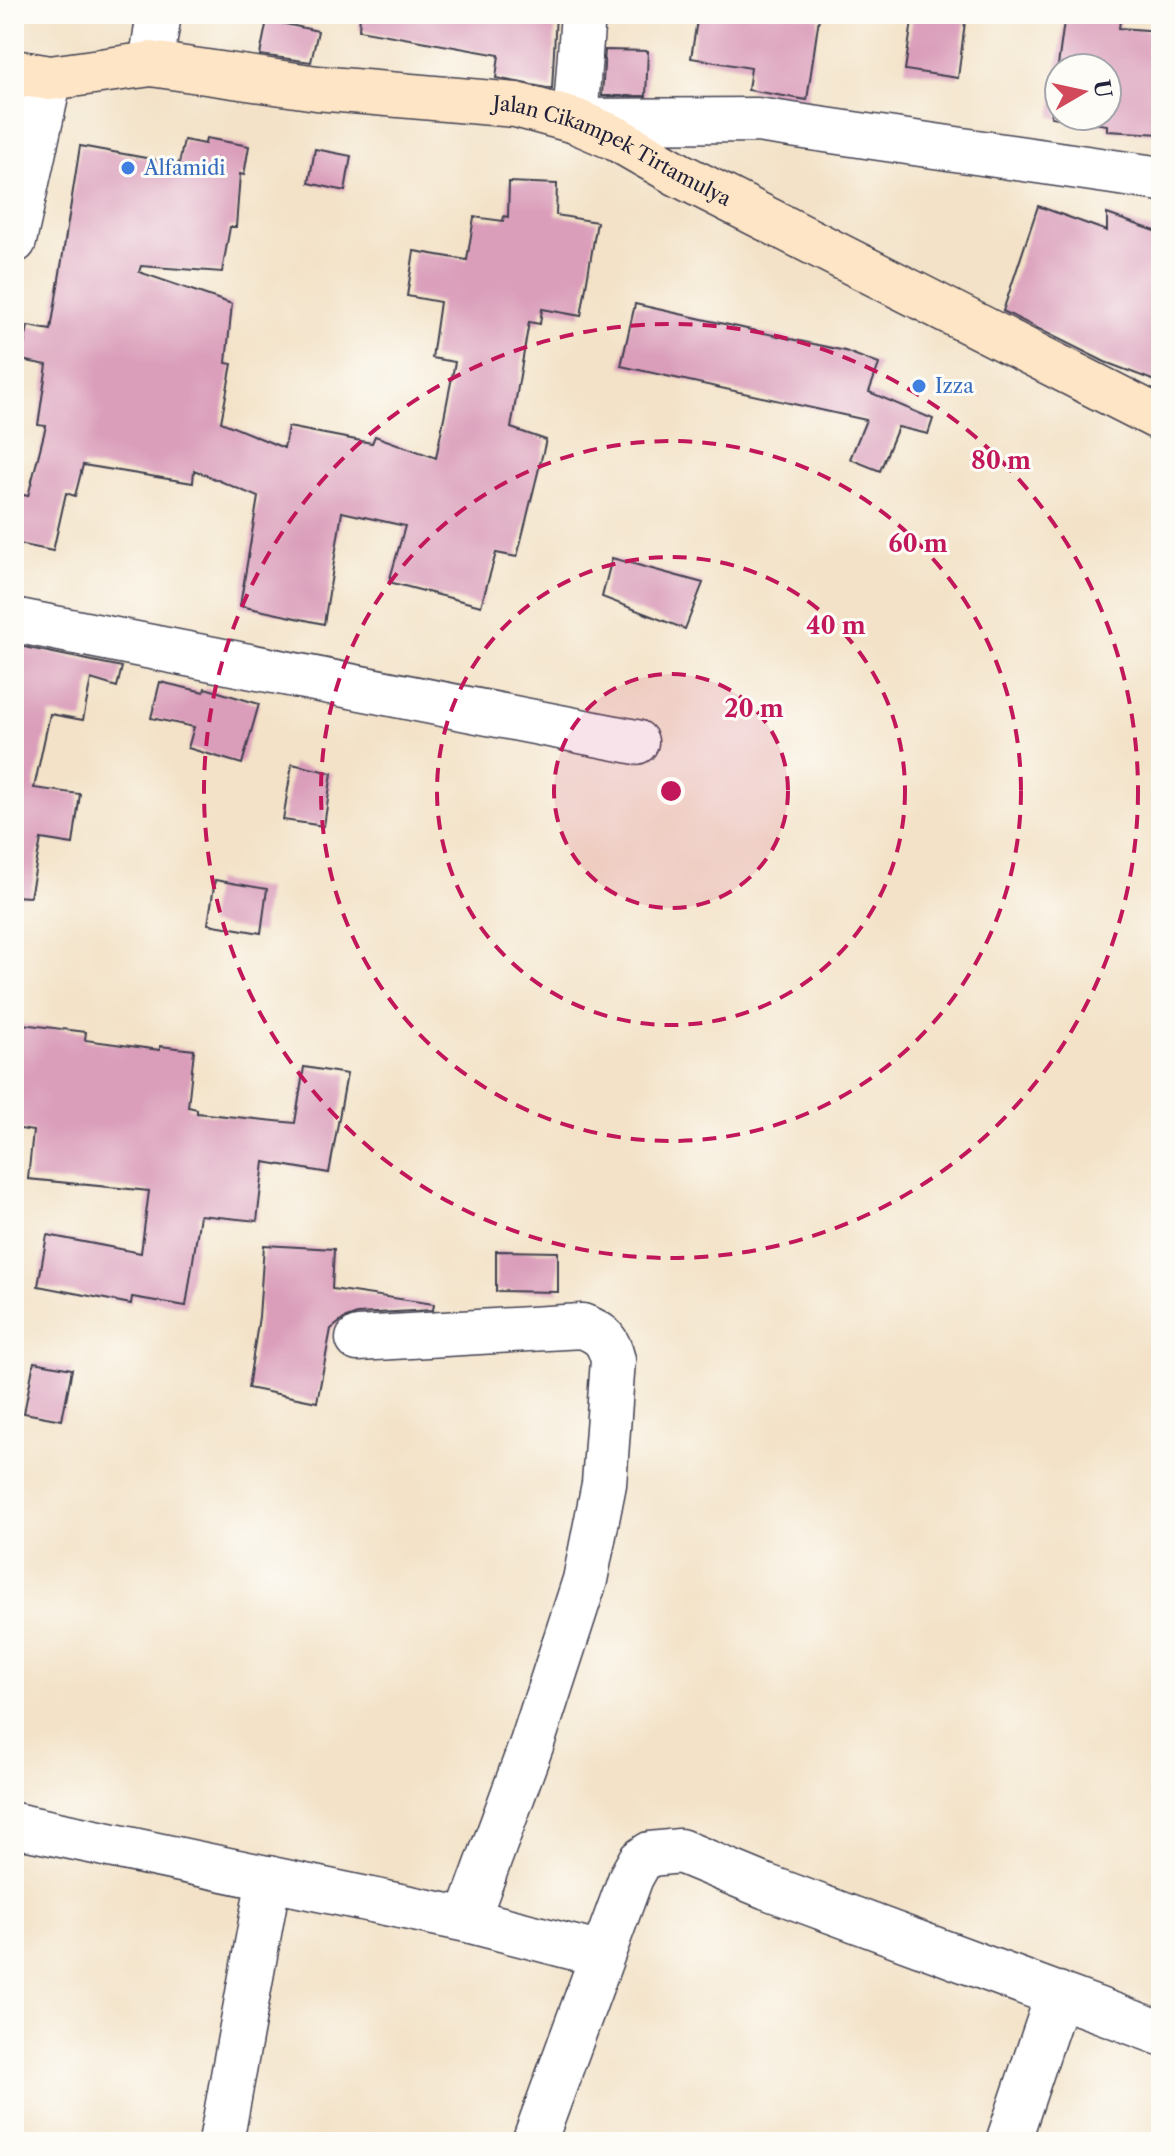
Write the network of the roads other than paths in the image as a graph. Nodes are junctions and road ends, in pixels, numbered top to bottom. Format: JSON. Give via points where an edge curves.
{"nodes":[{"id":1,"x":159,"y":14,"type":"edge"},
{"id":2,"x":583,"y":14,"type":"edge"},
{"id":3,"x":151,"y":64,"type":"junction"},
{"id":4,"x":32,"y":75,"type":"edge"},
{"id":5,"x":575,"y":121,"type":"junction"},
{"id":6,"x":1161,"y":179,"type":"edge"},
{"id":7,"x":14,"y":241,"type":"edge"},
{"id":8,"x":1161,"y":419,"type":"edge"},
{"id":9,"x":14,"y":620,"type":"edge"},
{"id":10,"x":636,"y":742,"type":"dead end"},
{"id":11,"x":358,"y":1339,"type":"dead end"},
{"id":12,"x":14,"y":1825,"type":"edge"},
{"id":13,"x":269,"y":1878,"type":"junction"},
{"id":14,"x":467,"y":1920,"type":"junction"},
{"id":15,"x":602,"y":1955,"type":"junction"},
{"id":16,"x":1058,"y":1994,"type":"junction"},
{"id":17,"x":1161,"y":2033,"type":"edge"},
{"id":18,"x":221,"y":2142,"type":"edge"},
{"id":19,"x":534,"y":2142,"type":"edge"},
{"id":20,"x":1008,"y":2142,"type":"edge"}],
"edges":[{"from":1,"to":3,"type":"street"},
{"from":2,"to":5,"type":"street"},
{"from":3,"to":4,"type":"street","name":"Jalan Cikampek Tirtamulya"},
{"from":3,"to":5,"type":"street","name":"Jalan Cikampek Tirtamulya","via":[[317,88],[516,105]]},
{"from":4,"to":7,"type":"street"},
{"from":5,"to":6,"type":"street","via":[[757,120]]},
{"from":5,"to":8,"type":"street","name":"Jalan Cikampek Tirtamulya"},
{"from":9,"to":10,"type":"street"},
{"from":11,"to":14,"type":"street","via":[[582,1326],[608,1341],[613,1360],[604,1484],[585,1580]]},
{"from":12,"to":13,"type":"street"},
{"from":13,"to":14,"type":"street"},
{"from":13,"to":18,"type":"street"},
{"from":14,"to":15,"type":"street"},
{"from":15,"to":16,"type":"street","via":[[640,1861],[650,1854],[680,1851]]},
{"from":15,"to":19,"type":"street"},
{"from":16,"to":17,"type":"street"},
{"from":16,"to":20,"type":"street"}]}
